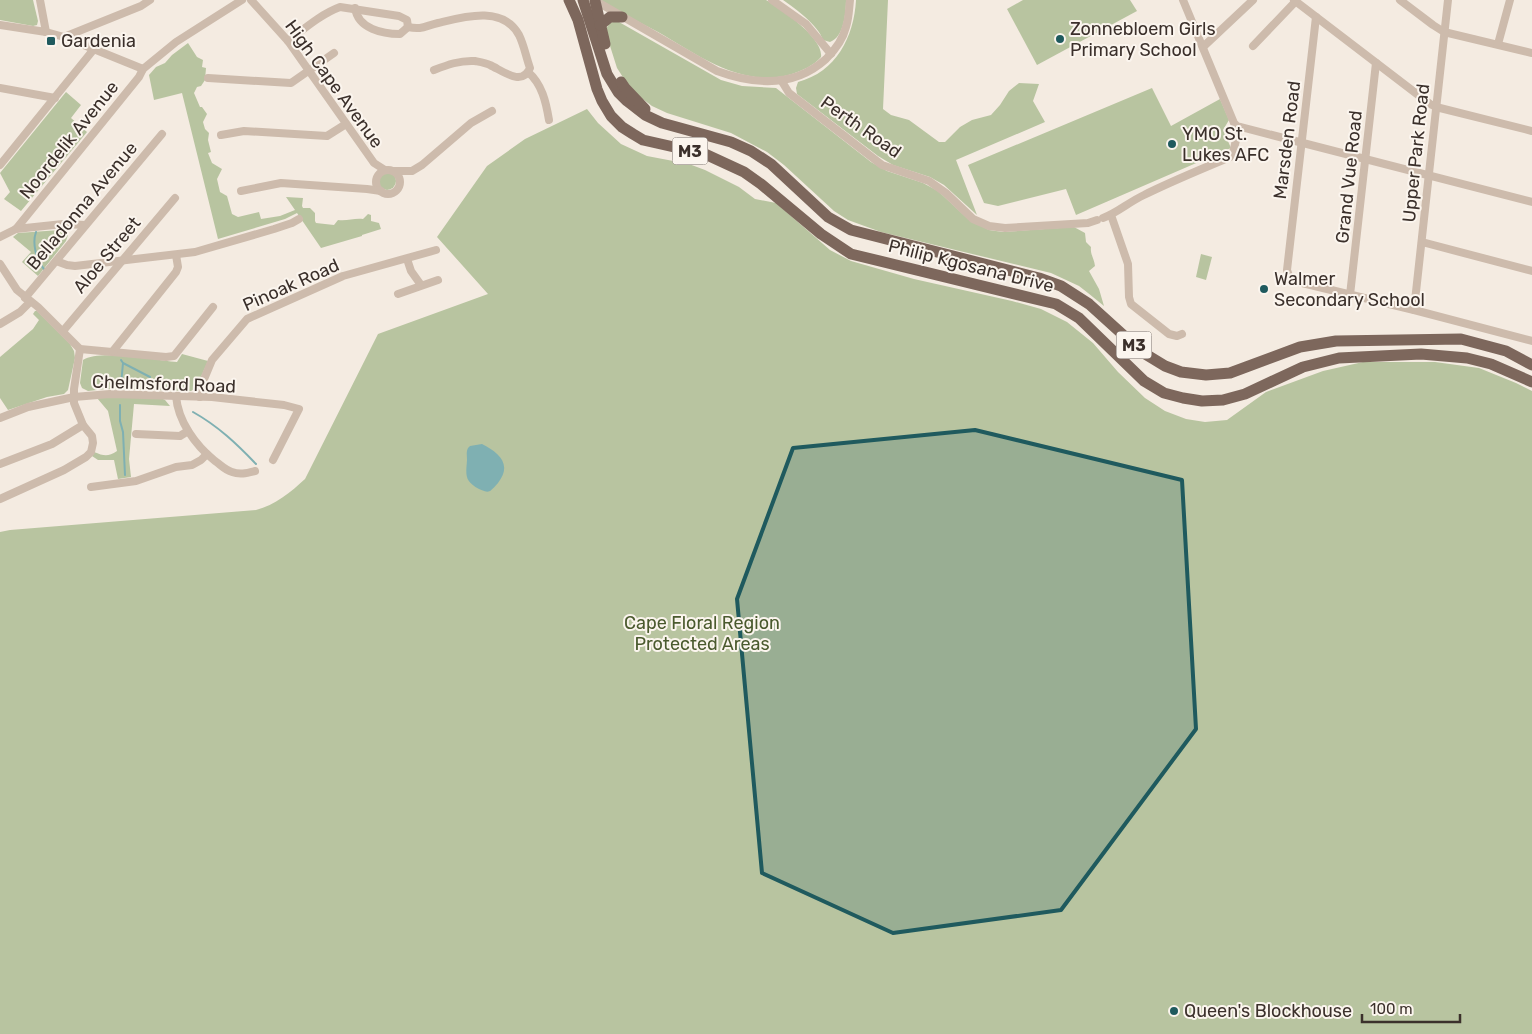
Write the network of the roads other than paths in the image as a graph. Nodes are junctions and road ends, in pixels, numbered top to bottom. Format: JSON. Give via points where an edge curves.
{"nodes":[{"id":1,"x":40,"y":0,"type":"edge"},
{"id":2,"x":150,"y":0,"type":"edge"},
{"id":3,"x":242,"y":0,"type":"edge"},
{"id":4,"x":250,"y":0,"type":"edge"},
{"id":5,"x":569,"y":0,"type":"edge"},
{"id":6,"x":582,"y":0,"type":"edge"},
{"id":7,"x":772,"y":0,"type":"edge"},
{"id":8,"x":850,"y":0,"type":"edge"},
{"id":9,"x":1183,"y":0,"type":"edge"},
{"id":10,"x":1253,"y":0,"type":"edge"},
{"id":11,"x":1295,"y":0,"type":"edge"},
{"id":12,"x":1400,"y":0,"type":"edge"},
{"id":13,"x":1448,"y":0,"type":"edge"},
{"id":14,"x":1510,"y":0,"type":"edge"},
{"id":15,"x":594,"y":1,"type":"edge"},
{"id":16,"x":355,"y":8,"type":"junction"},
{"id":17,"x":622,"y":17,"type":"junction"},
{"id":18,"x":1316,"y":17,"type":"junction"},
{"id":19,"x":408,"y":24,"type":"junction"},
{"id":20,"x":0,"y":25,"type":"edge"},
{"id":21,"x":600,"y":26,"type":"junction"},
{"id":22,"x":46,"y":32,"type":"junction"},
{"id":23,"x":1444,"y":32,"type":"junction"},
{"id":24,"x":64,"y":37,"type":"junction"},
{"id":25,"x":288,"y":42,"type":"junction"},
{"id":26,"x":1498,"y":44,"type":"junction"},
{"id":27,"x":1253,"y":46,"type":"dead end"},
{"id":28,"x":1203,"y":47,"type":"junction"},
{"id":29,"x":94,"y":49,"type":"junction"},
{"id":30,"x":334,"y":53,"type":"dead end"},
{"id":31,"x":1532,"y":53,"type":"edge"},
{"id":32,"x":831,"y":54,"type":"junction"},
{"id":33,"x":1376,"y":63,"type":"junction"},
{"id":34,"x":143,"y":69,"type":"junction"},
{"id":35,"x":434,"y":70,"type":"dead end"},
{"id":36,"x":308,"y":72,"type":"junction"},
{"id":37,"x":528,"y":72,"type":"junction"},
{"id":38,"x":208,"y":78,"type":"dead end"},
{"id":39,"x":781,"y":80,"type":"junction"},
{"id":40,"x":0,"y":88,"type":"edge"},
{"id":41,"x":54,"y":98,"type":"junction"},
{"id":42,"x":1436,"y":107,"type":"junction"},
{"id":43,"x":492,"y":111,"type":"dead end"},
{"id":44,"x":550,"y":120,"type":"dead end"},
{"id":45,"x":654,"y":120,"type":"junction"},
{"id":46,"x":346,"y":124,"type":"junction"},
{"id":47,"x":1238,"y":127,"type":"junction"},
{"id":48,"x":1532,"y":131,"type":"edge"},
{"id":49,"x":162,"y":134,"type":"dead end"},
{"id":50,"x":221,"y":135,"type":"dead end"},
{"id":51,"x":1301,"y":144,"type":"junction"},
{"id":52,"x":1366,"y":160,"type":"junction"},
{"id":53,"x":374,"y":163,"type":"junction"},
{"id":54,"x":0,"y":165,"type":"edge"},
{"id":55,"x":389,"y":171,"type":"junction"},
{"id":56,"x":401,"y":175,"type":"junction"},
{"id":57,"x":1429,"y":176,"type":"junction"},
{"id":58,"x":376,"y":180,"type":"junction"},
{"id":59,"x":367,"y":188,"type":"junction"},
{"id":60,"x":241,"y":191,"type":"dead end"},
{"id":61,"x":381,"y":191,"type":"junction"},
{"id":62,"x":175,"y":198,"type":"dead end"},
{"id":63,"x":1532,"y":202,"type":"edge"},
{"id":64,"x":1104,"y":218,"type":"junction"},
{"id":65,"x":299,"y":219,"type":"dead end"},
{"id":66,"x":85,"y":225,"type":"junction"},
{"id":67,"x":16,"y":229,"type":"junction"},
{"id":68,"x":0,"y":237,"type":"edge"},
{"id":69,"x":1422,"y":242,"type":"junction"},
{"id":70,"x":436,"y":250,"type":"dead end"},
{"id":71,"x":176,"y":255,"type":"junction"},
{"id":72,"x":407,"y":259,"type":"junction"},
{"id":73,"x":56,"y":261,"type":"junction"},
{"id":74,"x":122,"y":261,"type":"junction"},
{"id":75,"x":0,"y":264,"type":"edge"},
{"id":76,"x":1532,"y":270,"type":"edge"},
{"id":77,"x":438,"y":280,"type":"dead end"},
{"id":78,"x":421,"y":285,"type":"junction"},
{"id":79,"x":398,"y":294,"type":"dead end"},
{"id":80,"x":1350,"y":295,"type":"junction"},
{"id":81,"x":28,"y":300,"type":"junction"},
{"id":82,"x":213,"y":307,"type":"dead end"},
{"id":83,"x":1414,"y":310,"type":"junction"},
{"id":84,"x":0,"y":324,"type":"edge"},
{"id":85,"x":63,"y":331,"type":"junction"},
{"id":86,"x":1182,"y":334,"type":"dead end"},
{"id":87,"x":1532,"y":341,"type":"edge"},
{"id":88,"x":80,"y":349,"type":"junction"},
{"id":89,"x":114,"y":351,"type":"junction"},
{"id":90,"x":1532,"y":364,"type":"edge"},
{"id":91,"x":1532,"y":382,"type":"edge"},
{"id":92,"x":176,"y":396,"type":"junction"},
{"id":93,"x":74,"y":397,"type":"junction"},
{"id":94,"x":200,"y":397,"type":"junction"},
{"id":95,"x":0,"y":418,"type":"edge"},
{"id":96,"x":83,"y":425,"type":"junction"},
{"id":97,"x":188,"y":431,"type":"junction"},
{"id":98,"x":136,"y":434,"type":"dead end"},
{"id":99,"x":207,"y":454,"type":"junction"},
{"id":100,"x":273,"y":460,"type":"dead end"},
{"id":101,"x":0,"y":464,"type":"edge"},
{"id":102,"x":255,"y":471,"type":"dead end"},
{"id":103,"x":91,"y":487,"type":"dead end"},
{"id":104,"x":0,"y":499,"type":"edge"}],
"edges":[{"from":1,"to":22,"type":"street"},
{"from":2,"to":24,"type":"street"},
{"from":3,"to":34,"type":"street","name":"Noordelik Avenue","via":[[176,42]]},
{"from":4,"to":25,"type":"street","name":"High Cape Avenue"},
{"from":5,"to":91,"type":"main road","name":"Philip Kgosana Drive","number":"M3","via":[[602,101],[622,127],[643,140],[705,154],[744,172],[851,254],[1056,304],[1079,318],[1131,370],[1164,393],[1202,401],[1223,400],[1245,394],[1303,367],[1339,358],[1421,354],[1467,358],[1491,364]]},
{"from":6,"to":45,"type":"main road","name":"Philip Kgosana Drive","number":"M3","via":[[607,74],[627,101]]},
{"from":7,"to":32,"type":"street","via":[[806,24]]},
{"from":8,"to":32,"type":"street","via":[[846,26]]},
{"from":9,"to":28,"type":"street"},
{"from":10,"to":28,"type":"street"},
{"from":11,"to":18,"type":"street"},
{"from":11,"to":27,"type":"street"},
{"from":12,"to":23,"type":"street"},
{"from":13,"to":23,"type":"street","name":"Upper Park Road"},
{"from":14,"to":26,"type":"street"},
{"from":15,"to":17,"type":"street"},
{"from":15,"to":21,"type":"main road"},
{"from":16,"to":19,"type":"street","via":[[399,16]]},
{"from":16,"to":19,"type":"street","via":[[369,29],[400,34]]},
{"from":16,"to":25,"type":"street","via":[[340,6],[332,9]]},
{"from":17,"to":21,"type":"main road","via":[[610,18]]},
{"from":17,"to":39,"type":"street","via":[[717,71],[756,81]]},
{"from":18,"to":33,"type":"street"},
{"from":18,"to":51,"type":"street","name":"Marsden Road"},
{"from":19,"to":37,"type":"street","via":[[418,29],[472,15],[504,21],[519,35],[530,68]]},
{"from":20,"to":22,"type":"street"},
{"from":21,"to":45,"type":"main road","via":[[616,74]]},
{"from":22,"to":24,"type":"street"},
{"from":23,"to":26,"type":"street"},
{"from":23,"to":42,"type":"street","name":"Upper Park Road"},
{"from":24,"to":29,"type":"street"},
{"from":25,"to":36,"type":"street","name":"High Cape Avenue"},
{"from":26,"to":31,"type":"street"},
{"from":28,"to":47,"type":"street"},
{"from":29,"to":34,"type":"street"},
{"from":29,"to":41,"type":"street"},
{"from":30,"to":36,"type":"street"},
{"from":32,"to":39,"type":"street","via":[[815,69]]},
{"from":33,"to":42,"type":"street"},
{"from":33,"to":52,"type":"street","name":"Grand Vue Road"},
{"from":34,"to":67,"type":"street","name":"Noordelik Avenue","via":[[128,92]]},
{"from":35,"to":37,"type":"street","via":[[470,61],[490,65],[515,77]]},
{"from":36,"to":38,"type":"street","via":[[292,83]]},
{"from":36,"to":46,"type":"street","name":"High Cape Avenue"},
{"from":37,"to":44,"type":"street","via":[[538,84]]},
{"from":39,"to":64,"type":"street","name":"Perth Road","via":[[789,93],[882,165],[929,182],[973,218],[989,226],[1088,223]]},
{"from":40,"to":41,"type":"street"},
{"from":41,"to":54,"type":"street"},
{"from":42,"to":48,"type":"street"},
{"from":42,"to":57,"type":"street","name":"Upper Park Road"},
{"from":43,"to":56,"type":"street","via":[[471,123],[422,165]]},
{"from":45,"to":90,"type":"main road","name":"Philip Kgosana Drive","number":"M3","via":[[751,151],[771,164],[828,217],[851,230],[1062,286],[1089,304],[1142,352],[1181,372],[1230,373],[1300,348],[1336,340],[1461,339],[1506,351]]},
{"from":46,"to":50,"type":"street","via":[[327,136],[244,131]]},
{"from":46,"to":53,"type":"street","name":"High Cape Avenue"},
{"from":47,"to":51,"type":"street"},
{"from":47,"to":64,"type":"street","name":"Perth Road","via":[[1230,157],[1144,195]]},
{"from":49,"to":66,"type":"street","name":"Belladonna Avenue"},
{"from":51,"to":52,"type":"street"},
{"from":51,"to":80,"type":"street","name":"Marsden Road","via":[[1289,276],[1293,280]]},
{"from":52,"to":57,"type":"street"},
{"from":52,"to":80,"type":"street","name":"Grand Vue Road"},
{"from":53,"to":55,"type":"street","name":"High Cape Avenue"},
{"from":53,"to":58,"type":"street","name":"High Cape Avenue"},
{"from":55,"to":56,"type":"street"},
{"from":55,"to":58,"type":"street","via":[[380,172]]},
{"from":56,"to":61,"type":"street","via":[[395,191]]},
{"from":57,"to":63,"type":"street"},
{"from":57,"to":69,"type":"street","name":"Upper Park Road"},
{"from":58,"to":59,"type":"street"},
{"from":58,"to":61,"type":"street"},
{"from":59,"to":60,"type":"street","via":[[281,183]]},
{"from":59,"to":61,"type":"street"},
{"from":62,"to":74,"type":"street","name":"Aloe Street"},
{"from":64,"to":86,"type":"street","via":[[1128,264],[1131,304],[1169,334]]},
{"from":65,"to":71,"type":"street","via":[[221,245]]},
{"from":66,"to":67,"type":"street","name":"Noordelik Avenue"},
{"from":66,"to":73,"type":"street","name":"Belladonna Avenue"},
{"from":67,"to":68,"type":"street","name":"Noordelik Avenue"},
{"from":69,"to":76,"type":"street"},
{"from":69,"to":83,"type":"street","name":"Upper Park Road"},
{"from":70,"to":72,"type":"street","name":"Pinoak Road"},
{"from":71,"to":74,"type":"street"},
{"from":71,"to":89,"type":"street","via":[[176,272]]},
{"from":72,"to":78,"type":"street"},
{"from":72,"to":94,"type":"street","name":"Pinoak Road","via":[[343,276],[247,319],[212,360]]},
{"from":73,"to":74,"type":"street","via":[[75,266]]},
{"from":73,"to":81,"type":"street","name":"Belladonna Avenue"},
{"from":74,"to":85,"type":"street","name":"Aloe Street"},
{"from":75,"to":81,"type":"street"},
{"from":77,"to":78,"type":"street"},
{"from":78,"to":79,"type":"street"},
{"from":80,"to":83,"type":"street"},
{"from":81,"to":84,"type":"street","name":"Belladonna Avenue","via":[[20,312]]},
{"from":81,"to":85,"type":"street"},
{"from":82,"to":89,"type":"street","via":[[174,356]]},
{"from":83,"to":87,"type":"street"},
{"from":85,"to":88,"type":"street"},
{"from":88,"to":89,"type":"street"},
{"from":88,"to":93,"type":"street"},
{"from":92,"to":93,"type":"street","name":"Chelmsford Road","via":[[110,394]]},
{"from":92,"to":94,"type":"street","name":"Chelmsford Road"},
{"from":92,"to":97,"type":"street"},
{"from":93,"to":95,"type":"street","name":"Chelmsford Road"},
{"from":93,"to":96,"type":"street"},
{"from":94,"to":100,"type":"street","name":"Chelmsford Road","via":[[299,409]]},
{"from":96,"to":101,"type":"street","via":[[52,444]]},
{"from":96,"to":104,"type":"street","via":[[92,436],[93,443],[86,457]]},
{"from":97,"to":98,"type":"street","via":[[180,436]]},
{"from":97,"to":99,"type":"street"},
{"from":99,"to":102,"type":"street","via":[[229,471],[240,474]]},
{"from":99,"to":103,"type":"street","via":[[192,465],[136,481]]}]}
